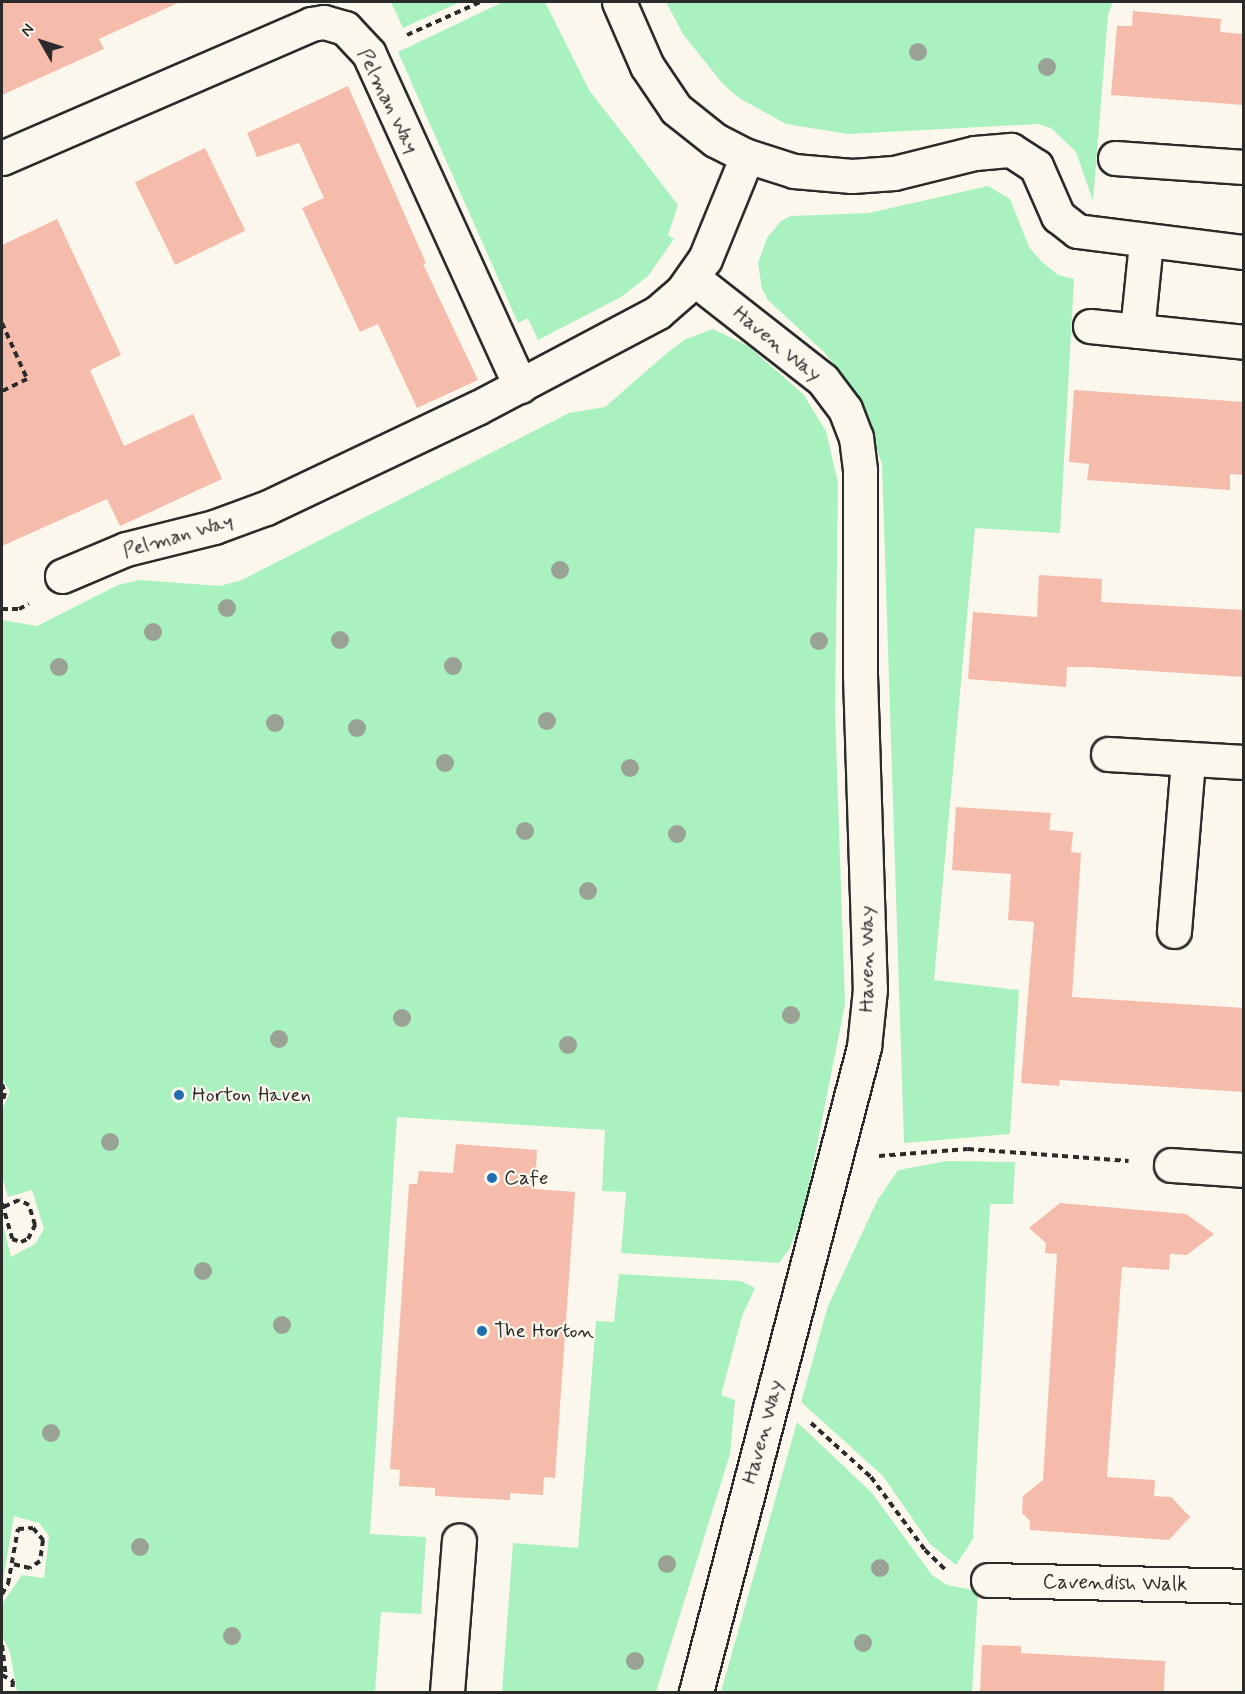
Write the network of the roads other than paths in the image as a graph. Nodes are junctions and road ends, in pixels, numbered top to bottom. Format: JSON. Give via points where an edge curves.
{"nodes":[{"id":1,"x":619,"y":2,"type":"edge"},
{"id":2,"x":747,"y":156,"type":"junction"},
{"id":3,"x":2,"y":158,"type":"edge"},
{"id":4,"x":1115,"y":158,"type":"dead end"},
{"id":5,"x":1244,"y":166,"type":"edge"},
{"id":6,"x":1146,"y":242,"type":"junction"},
{"id":7,"x":1244,"y":252,"type":"edge"},
{"id":8,"x":693,"y":278,"type":"junction"},
{"id":9,"x":1090,"y":326,"type":"dead end"},
{"id":10,"x":1137,"y":331,"type":"junction"},
{"id":11,"x":1244,"y":342,"type":"edge"},
{"id":12,"x":520,"y":386,"type":"junction"},
{"id":13,"x":62,"y":576,"type":"dead end"},
{"id":14,"x":1108,"y":754,"type":"dead end"},
{"id":15,"x":1188,"y":759,"type":"junction"},
{"id":16,"x":1244,"y":762,"type":"edge"},
{"id":17,"x":1174,"y":932,"type":"dead end"},
{"id":18,"x":1171,"y":1165,"type":"road end"},
{"id":19,"x":1244,"y":1170,"type":"edge"},
{"id":20,"x":459,"y":1540,"type":"dead end"},
{"id":21,"x":988,"y":1580,"type":"road end"},
{"id":22,"x":1243,"y":1580,"type":"edge"},
{"id":23,"x":447,"y":1692,"type":"edge"},
{"id":24,"x":696,"y":1692,"type":"edge"}],
"edges":[{"from":1,"to":2,"type":"street","via":[[647,66],[676,109],[715,140]]},
{"from":2,"to":6,"type":"street","via":[[800,172],[852,176],[894,173],[975,153],[1011,150],[1036,166],[1058,216],[1068,227],[1089,235]]},
{"from":2,"to":8,"type":"street","name":"Pelman Way","via":[[714,242]]},
{"from":3,"to":12,"type":"street","name":"Pelman Way","via":[[311,24],[324,22],[345,28],[369,54]]},
{"from":4,"to":5,"type":"street"},
{"from":6,"to":7,"type":"street"},
{"from":6,"to":10,"type":"street"},
{"from":8,"to":12,"type":"street","name":"Pelman Way","via":[[658,312]]},
{"from":8,"to":24,"type":"street","name":"Haven Way","via":[[823,380],[845,409],[860,455],[860,675],[870,989],[864,1047]]},
{"from":9,"to":10,"type":"street"},
{"from":10,"to":11,"type":"street"},
{"from":12,"to":13,"type":"street","name":"Pelman Way","via":[[266,508],[214,527],[126,549]]},
{"from":14,"to":15,"type":"street"},
{"from":15,"to":16,"type":"street"},
{"from":15,"to":17,"type":"street"},
{"from":18,"to":19,"type":"street"},
{"from":20,"to":23,"type":"street"},
{"from":21,"to":22,"type":"street","name":"Cavendish Walk"}]}
